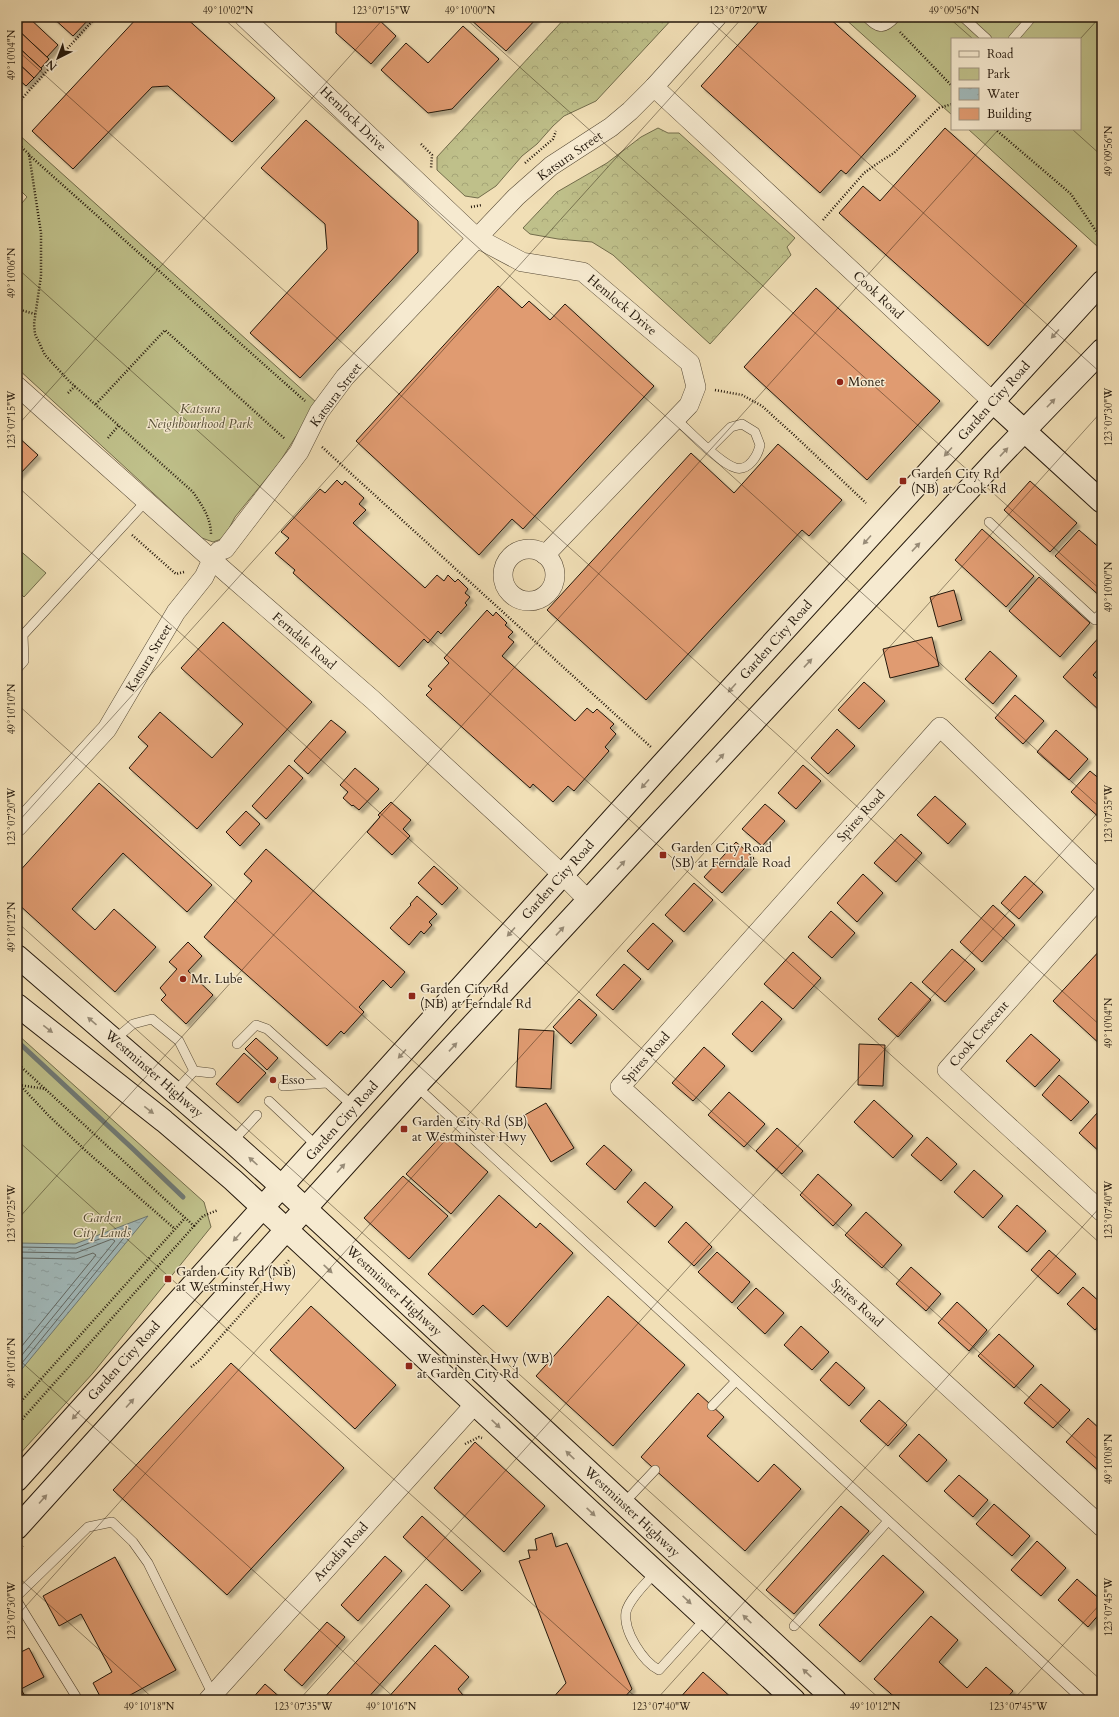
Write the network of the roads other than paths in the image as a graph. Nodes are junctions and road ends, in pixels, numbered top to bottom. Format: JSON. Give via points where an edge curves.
{"nodes":[{"id":1,"x":244,"y":17,"type":"edge"},
{"id":2,"x":717,"y":17,"type":"edge"},
{"id":3,"x":866,"y":17,"type":"edge"},
{"id":4,"x":896,"y":17,"type":"edge"},
{"id":5,"x":963,"y":17,"type":"edge"},
{"id":6,"x":1032,"y":17,"type":"edge"},
{"id":7,"x":986,"y":38,"type":"edge"},
{"id":8,"x":1014,"y":38,"type":"edge"},
{"id":9,"x":654,"y":88,"type":"junction"},
{"id":10,"x":477,"y":238,"type":"junction"},
{"id":11,"x":1102,"y":282,"type":"edge"},
{"id":12,"x":1102,"y":350,"type":"edge"},
{"id":13,"x":17,"y":386,"type":"edge"},
{"id":14,"x":993,"y":402,"type":"junction"},
{"id":15,"x":676,"y":419,"type":"junction"},
{"id":16,"x":1024,"y":431,"type":"junction"},
{"id":17,"x":709,"y":449,"type":"junction"},
{"id":18,"x":146,"y":501,"type":"junction"},
{"id":19,"x":1102,"y":502,"type":"edge"},
{"id":20,"x":989,"y":522,"type":"dead end"},
{"id":21,"x":545,"y":555,"type":"dead end"},
{"id":22,"x":212,"y":560,"type":"junction"},
{"id":23,"x":1102,"y":612,"type":"edge"},
{"id":24,"x":17,"y":669,"type":"edge"},
{"id":25,"x":17,"y":827,"type":"edge"},
{"id":26,"x":563,"y":875,"type":"junction"},
{"id":27,"x":1102,"y":884,"type":"edge"},
{"id":28,"x":1102,"y":894,"type":"edge"},
{"id":29,"x":588,"y":900,"type":"junction"},
{"id":30,"x":17,"y":956,"type":"edge"},
{"id":31,"x":17,"y":1005,"type":"edge"},
{"id":32,"x":114,"y":1040,"type":"junction"},
{"id":33,"x":237,"y":1044,"type":"dead end"},
{"id":34,"x":194,"y":1071,"type":"junction"},
{"id":35,"x":211,"y":1074,"type":"dead end"},
{"id":36,"x":327,"y":1083,"type":"junction"},
{"id":37,"x":283,"y":1086,"type":"dead end"},
{"id":38,"x":416,"y":1086,"type":"junction"},
{"id":39,"x":175,"y":1092,"type":"junction"},
{"id":40,"x":269,"y":1101,"type":"dead end"},
{"id":41,"x":354,"y":1107,"type":"junction"},
{"id":42,"x":257,"y":1115,"type":"dead end"},
{"id":43,"x":232,"y":1142,"type":"junction"},
{"id":44,"x":318,"y":1147,"type":"junction"},
{"id":45,"x":282,"y":1187,"type":"junction"},
{"id":46,"x":263,"y":1208,"type":"junction"},
{"id":47,"x":305,"y":1208,"type":"junction"},
{"id":48,"x":1102,"y":1212,"type":"edge"},
{"id":49,"x":286,"y":1229,"type":"junction"},
{"id":50,"x":736,"y":1381,"type":"junction"},
{"id":51,"x":475,"y":1404,"type":"junction"},
{"id":52,"x":712,"y":1406,"type":"dead end"},
{"id":53,"x":655,"y":1470,"type":"dead end"},
{"id":54,"x":17,"y":1480,"type":"edge"},
{"id":55,"x":623,"y":1504,"type":"junction"},
{"id":56,"x":888,"y":1521,"type":"junction"},
{"id":57,"x":1102,"y":1527,"type":"edge"},
{"id":58,"x":17,"y":1528,"type":"edge"},
{"id":59,"x":656,"y":1572,"type":"junction"},
{"id":60,"x":17,"y":1596,"type":"edge"},
{"id":61,"x":17,"y":1601,"type":"edge"},
{"id":62,"x":706,"y":1618,"type":"junction"},
{"id":63,"x":794,"y":1626,"type":"dead end"},
{"id":64,"x":210,"y":1697,"type":"edge"},
{"id":65,"x":77,"y":1698,"type":"dead end"},
{"id":66,"x":794,"y":1700,"type":"edge"},
{"id":67,"x":835,"y":1700,"type":"edge"},
{"id":68,"x":1083,"y":1700,"type":"edge"}],
"edges":[{"from":1,"to":10,"type":"street","name":"Hemlock Drive"},
{"from":2,"to":9,"type":"street","name":"Katsura Street"},
{"from":3,"to":4,"type":"lane","via":[[876,26],[888,25]]},
{"from":5,"to":7,"type":"lane"},
{"from":6,"to":8,"type":"lane"},
{"from":9,"to":10,"type":"street","name":"Katsura Street","via":[[611,127],[551,166],[516,197]]},
{"from":9,"to":14,"type":"street","name":"Cook Road"},
{"from":10,"to":15,"type":"street","name":"Hemlock Drive","via":[[522,262],[583,272],[690,363],[696,387],[689,405]]},
{"from":10,"to":22,"type":"street","name":"Katsura Street","via":[[345,378],[319,412],[299,452],[225,549],[219,551]]},
{"from":11,"to":14,"type":"main road","name":"Garden City Road","one_way":true},
{"from":16,"to":12,"type":"main road","one_way":true},
{"from":13,"to":18,"type":"street","name":"Ferndale Road"},
{"from":14,"to":16,"type":"main road","name":"Cook Road"},
{"from":14,"to":26,"type":"main road","name":"Garden City Road","one_way":true},
{"from":15,"to":17,"type":"lane"},
{"from":15,"to":21,"type":"street","name":"Hemlock Drive"},
{"from":16,"to":19,"type":"main road","name":"Cook Road"},
{"from":29,"to":16,"type":"main road","one_way":true},
{"from":17,"to":17,"type":"lane","via":[[724,462],[741,468],[755,458],[760,445],[755,432],[742,424],[731,427]]},
{"from":18,"to":22,"type":"street","name":"Ferndale Road"},
{"from":18,"to":24,"type":"lane","via":[[23,635],[24,662]]},
{"from":20,"to":23,"type":"lane","via":[[1095,620]]},
{"from":22,"to":25,"type":"street","name":"Katsura Street","via":[[204,577],[176,612],[107,729]]},
{"from":22,"to":26,"type":"street","name":"Ferndale Road","via":[[372,700]]},
{"from":26,"to":29,"type":"street","name":"Ferndale Road"},
{"from":26,"to":41,"type":"main road","name":"Garden City Road","one_way":true},
{"from":27,"to":57,"type":"street","name":"Spires Road","via":[[940,727],[620,1087]]},
{"from":28,"to":48,"type":"street","name":"Cook Crescent","via":[[947,1070]]},
{"from":38,"to":29,"type":"main road","one_way":true},
{"from":32,"to":30,"type":"main road","name":"Westminster Highway","one_way":true},
{"from":31,"to":46,"type":"main road","one_way":true,"via":[[164,1121]]},
{"from":32,"to":34,"type":"lane","via":[[133,1024],[152,1020],[179,1041]]},
{"from":32,"to":39,"type":"main road","name":"Westminster Highway"},
{"from":33,"to":36,"type":"lane","via":[[256,1025],[267,1030]]},
{"from":34,"to":35,"type":"lane"},
{"from":34,"to":39,"type":"lane"},
{"from":36,"to":37,"type":"lane"},
{"from":36,"to":41,"type":"lane"},
{"from":47,"to":38,"type":"main road","one_way":true},
{"from":38,"to":50,"type":"lane"},
{"from":39,"to":43,"type":"main road","name":"Westminster Highway"},
{"from":40,"to":44,"type":"lane"},
{"from":41,"to":44,"type":"main road","name":"Garden City Road"},
{"from":42,"to":43,"type":"lane"},
{"from":45,"to":43,"type":"main road","name":"Westminster Highway","one_way":true},
{"from":44,"to":45,"type":"main road","name":"Garden City Road"},
{"from":45,"to":46,"type":"main road","name":"Garden City Road"},
{"from":45,"to":47,"type":"main road","name":"Westminster Highway"},
{"from":46,"to":49,"type":"main road"},
{"from":46,"to":54,"type":"main road","name":"Garden City Road","one_way":true},
{"from":47,"to":49,"type":"main road"},
{"from":55,"to":47,"type":"main road","name":"Westminster Highway","one_way":true},
{"from":49,"to":51,"type":"main road","one_way":true},
{"from":58,"to":49,"type":"main road","one_way":true},
{"from":50,"to":52,"type":"lane"},
{"from":50,"to":56,"type":"lane"},
{"from":51,"to":59,"type":"main road","one_way":true},
{"from":51,"to":64,"type":"street","name":"Arcadia Road"},
{"from":53,"to":55,"type":"lane"},
{"from":67,"to":55,"type":"main road","name":"Westminster Highway","one_way":true},
{"from":56,"to":63,"type":"lane"},
{"from":56,"to":68,"type":"lane"},
{"from":59,"to":62,"type":"main road","one_way":true},
{"from":59,"to":62,"type":"lane","via":[[626,1612],[627,1625],[638,1650],[652,1667],[659,1670]]},
{"from":60,"to":64,"type":"lane","via":[[88,1527],[112,1522],[133,1542],[148,1563]]},
{"from":61,"to":65,"type":"lane"},
{"from":62,"to":66,"type":"main road"}]}
